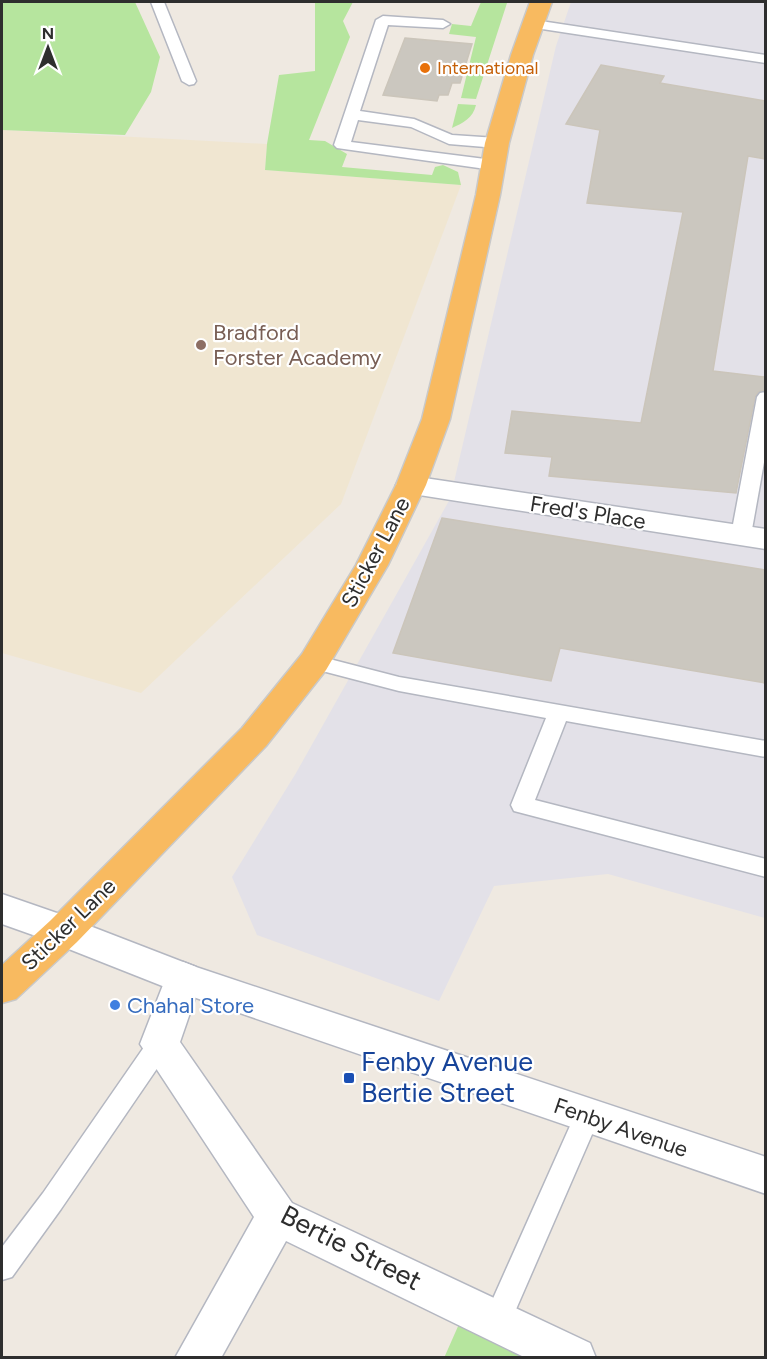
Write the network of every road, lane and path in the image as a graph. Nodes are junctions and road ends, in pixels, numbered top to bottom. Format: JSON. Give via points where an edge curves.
{"nodes":[{"id":1,"x":157,"y":2,"type":"edge"},
{"id":2,"x":538,"y":13,"type":"edge"},
{"id":3,"x":443,"y":24,"type":"dead end"},
{"id":4,"x":765,"y":59,"type":"edge"},
{"id":5,"x":189,"y":81,"type":"dead end"},
{"id":6,"x":353,"y":115,"type":"junction"},
{"id":7,"x":495,"y":154,"type":"junction"},
{"id":8,"x":765,"y":397,"type":"edge"},
{"id":9,"x":411,"y":485,"type":"junction"},
{"id":10,"x":753,"y":537,"type":"edge"},
{"id":11,"x":314,"y":662,"type":"junction"},
{"id":12,"x":559,"y":712,"type":"junction"},
{"id":13,"x":765,"y":749,"type":"edge"},
{"id":14,"x":765,"y":868,"type":"edge"},
{"id":15,"x":2,"y":909,"type":"edge"},
{"id":16,"x":64,"y":931,"type":"junction"},
{"id":17,"x":183,"y":978,"type":"junction"},
{"id":18,"x":2,"y":988,"type":"edge"},
{"id":19,"x":160,"y":1044,"type":"junction"},
{"id":20,"x":587,"y":1116,"type":"junction"},
{"id":21,"x":765,"y":1176,"type":"edge"},
{"id":22,"x":278,"y":1216,"type":"junction"},
{"id":23,"x":2,"y":1268,"type":"edge"},
{"id":24,"x":497,"y":1321,"type":"junction"},
{"id":25,"x":197,"y":1358,"type":"edge"},
{"id":26,"x":574,"y":1358,"type":"edge"}],
"edges":[{"from":1,"to":5,"type":"lane"},
{"from":2,"to":4,"type":"lane"},
{"from":2,"to":7,"type":"highway","name":"Sticker Lane","via":[[522,55]]},
{"from":3,"to":6,"type":"lane","via":[[383,20]]},
{"from":6,"to":7,"type":"lane","via":[[414,123]]},
{"from":6,"to":7,"type":"lane","via":[[342,145]]},
{"from":7,"to":9,"type":"highway","name":"Sticker Lane","via":[[436,419]]},
{"from":8,"to":10,"type":"lane"},
{"from":9,"to":10,"type":"street","name":"Fred's Place"},
{"from":9,"to":11,"type":"highway","name":"Sticker Lane","via":[[372,565]]},
{"from":11,"to":12,"type":"lane","via":[[399,684]]},
{"from":11,"to":16,"type":"highway","name":"Sticker Lane","via":[[254,737]]},
{"from":12,"to":13,"type":"lane"},
{"from":12,"to":14,"type":"lane","via":[[522,805]]},
{"from":15,"to":16,"type":"street","name":"Fenby Avenue"},
{"from":16,"to":17,"type":"street","name":"Fenby Avenue"},
{"from":16,"to":18,"type":"highway","name":"Sticker Lane"},
{"from":17,"to":19,"type":"street"},
{"from":17,"to":20,"type":"street","name":"Fenby Avenue"},
{"from":19,"to":22,"type":"street","name":"Bertie Street"},
{"from":19,"to":23,"type":"lane"},
{"from":20,"to":21,"type":"street","name":"Fenby Avenue"},
{"from":20,"to":24,"type":"lane"},
{"from":22,"to":24,"type":"street","name":"Bertie Street"},
{"from":22,"to":25,"type":"street"},
{"from":24,"to":26,"type":"street","name":"Bertie Street"}]}
